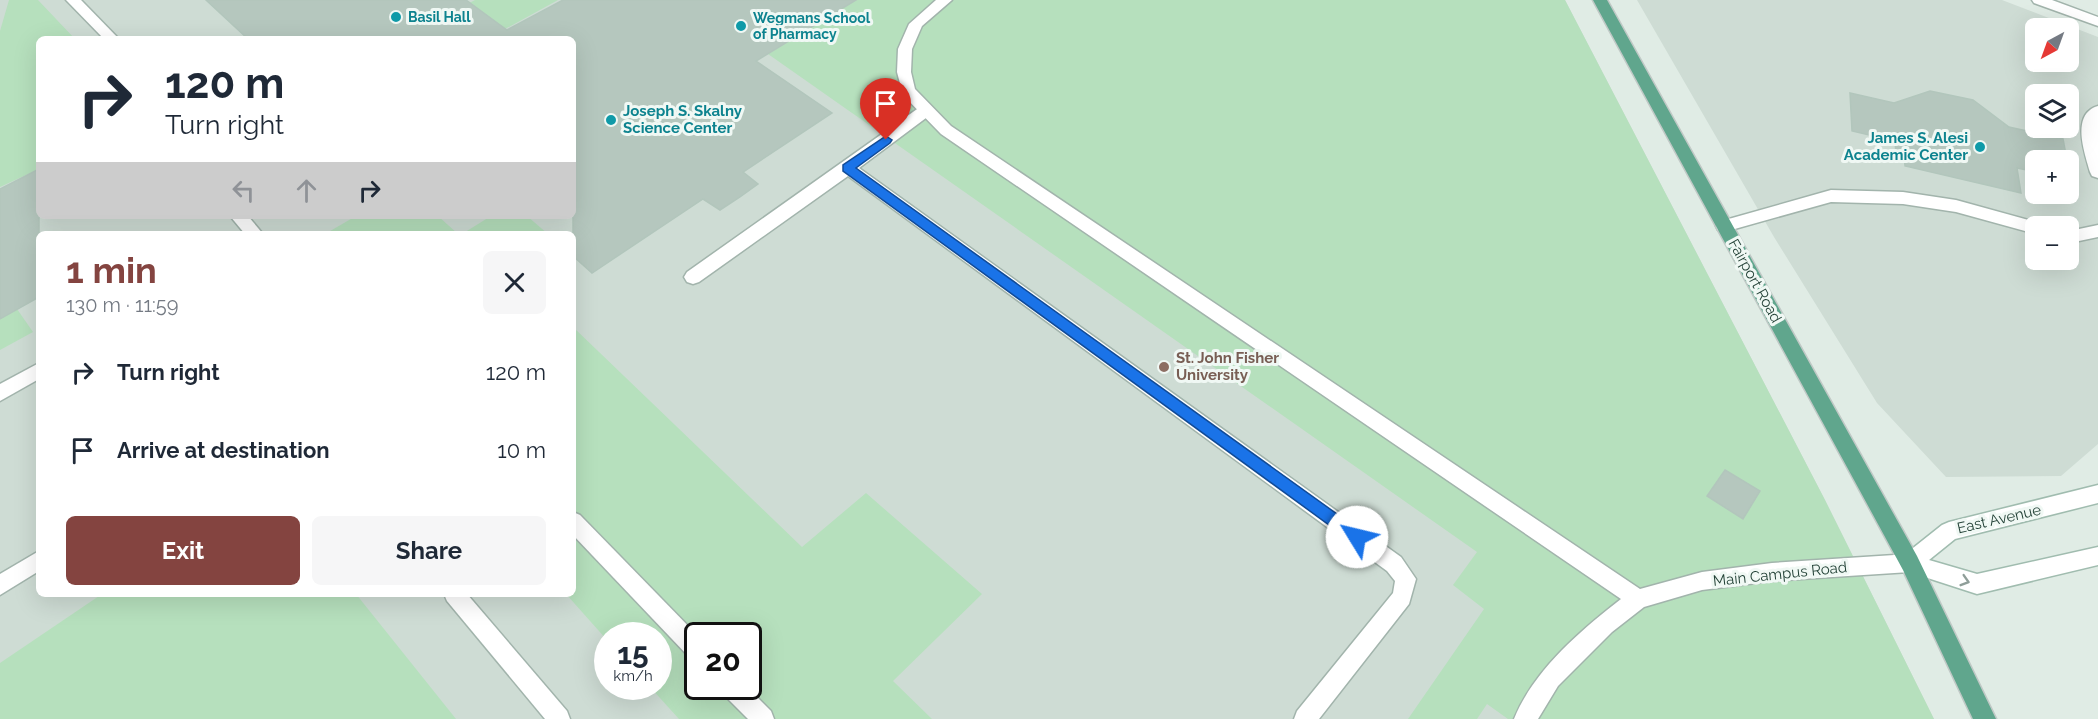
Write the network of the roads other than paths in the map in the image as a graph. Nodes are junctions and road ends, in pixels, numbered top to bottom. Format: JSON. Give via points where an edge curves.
{"nodes":[{"id":1,"x":73,"y":0,"type":"edge"},
{"id":2,"x":945,"y":0,"type":"edge"},
{"id":3,"x":1600,"y":0,"type":"edge"},
{"id":4,"x":2039,"y":0,"type":"edge"},
{"id":5,"x":2098,"y":22,"type":"edge"},
{"id":6,"x":109,"y":36,"type":"edge"},
{"id":7,"x":925,"y":111,"type":"junction"},
{"id":8,"x":2098,"y":111,"type":"edge"},
{"id":9,"x":848,"y":168,"type":"junction"},
{"id":10,"x":2098,"y":172,"type":"edge"},
{"id":11,"x":241,"y":219,"type":"edge"},
{"id":12,"x":2025,"y":225,"type":"edge"},
{"id":13,"x":1724,"y":226,"type":"junction"},
{"id":14,"x":252,"y":231,"type":"edge"},
{"id":15,"x":2098,"y":231,"type":"edge"},
{"id":16,"x":2079,"y":235,"type":"edge"},
{"id":17,"x":693,"y":277,"type":"dead end"},
{"id":18,"x":36,"y":372,"type":"edge"},
{"id":19,"x":0,"y":393,"type":"edge"},
{"id":20,"x":2098,"y":494,"type":"edge"},
{"id":21,"x":576,"y":524,"type":"edge"},
{"id":22,"x":2098,"y":556,"type":"edge"},
{"id":23,"x":36,"y":562,"type":"edge"},
{"id":24,"x":1910,"y":563,"type":"junction"},
{"id":25,"x":0,"y":585,"type":"edge"},
{"id":26,"x":457,"y":597,"type":"edge"},
{"id":27,"x":1638,"y":599,"type":"junction"},
{"id":28,"x":684,"y":636,"type":"edge"},
{"id":29,"x":745,"y":700,"type":"edge"},
{"id":30,"x":559,"y":719,"type":"edge"},
{"id":31,"x":763,"y":719,"type":"edge"},
{"id":32,"x":1305,"y":719,"type":"edge"},
{"id":33,"x":1525,"y":719,"type":"edge"},
{"id":34,"x":1985,"y":719,"type":"edge"}],
"edges":[{"from":1,"to":6,"type":"street"},
{"from":2,"to":7,"type":"street","via":[[916,24],[905,49],[908,91]]},
{"from":3,"to":13,"type":"main road","name":"Fairport Road"},
{"from":4,"to":5,"type":"street"},
{"from":7,"to":9,"type":"street"},
{"from":7,"to":27,"type":"street","via":[[946,130]]},
{"from":8,"to":10,"type":"street","via":[[2087,131]]},
{"from":9,"to":17,"type":"street"},
{"from":9,"to":32,"type":"street","via":[[1394,564],[1406,579],[1402,597]]},
{"from":11,"to":14,"type":"street"},
{"from":12,"to":13,"type":"street","via":[[1924,201],[1831,196]]},
{"from":13,"to":24,"type":"main road","name":"Fairport Road"},
{"from":15,"to":16,"type":"street"},
{"from":18,"to":19,"type":"street"},
{"from":20,"to":24,"type":"street","name":"East Avenue","via":[[1949,531]]},
{"from":21,"to":28,"type":"street"},
{"from":24,"to":22,"type":"street","one_way":true,"via":[[1977,584]]},
{"from":23,"to":25,"type":"street"},
{"from":24,"to":27,"type":"street","name":"Main Campus Road","via":[[1702,581]]},
{"from":24,"to":34,"type":"main road"},
{"from":26,"to":30,"type":"street"},
{"from":27,"to":33,"type":"street","name":"Main Campus Road","via":[[1550,679]]},
{"from":29,"to":31,"type":"street"}]}
